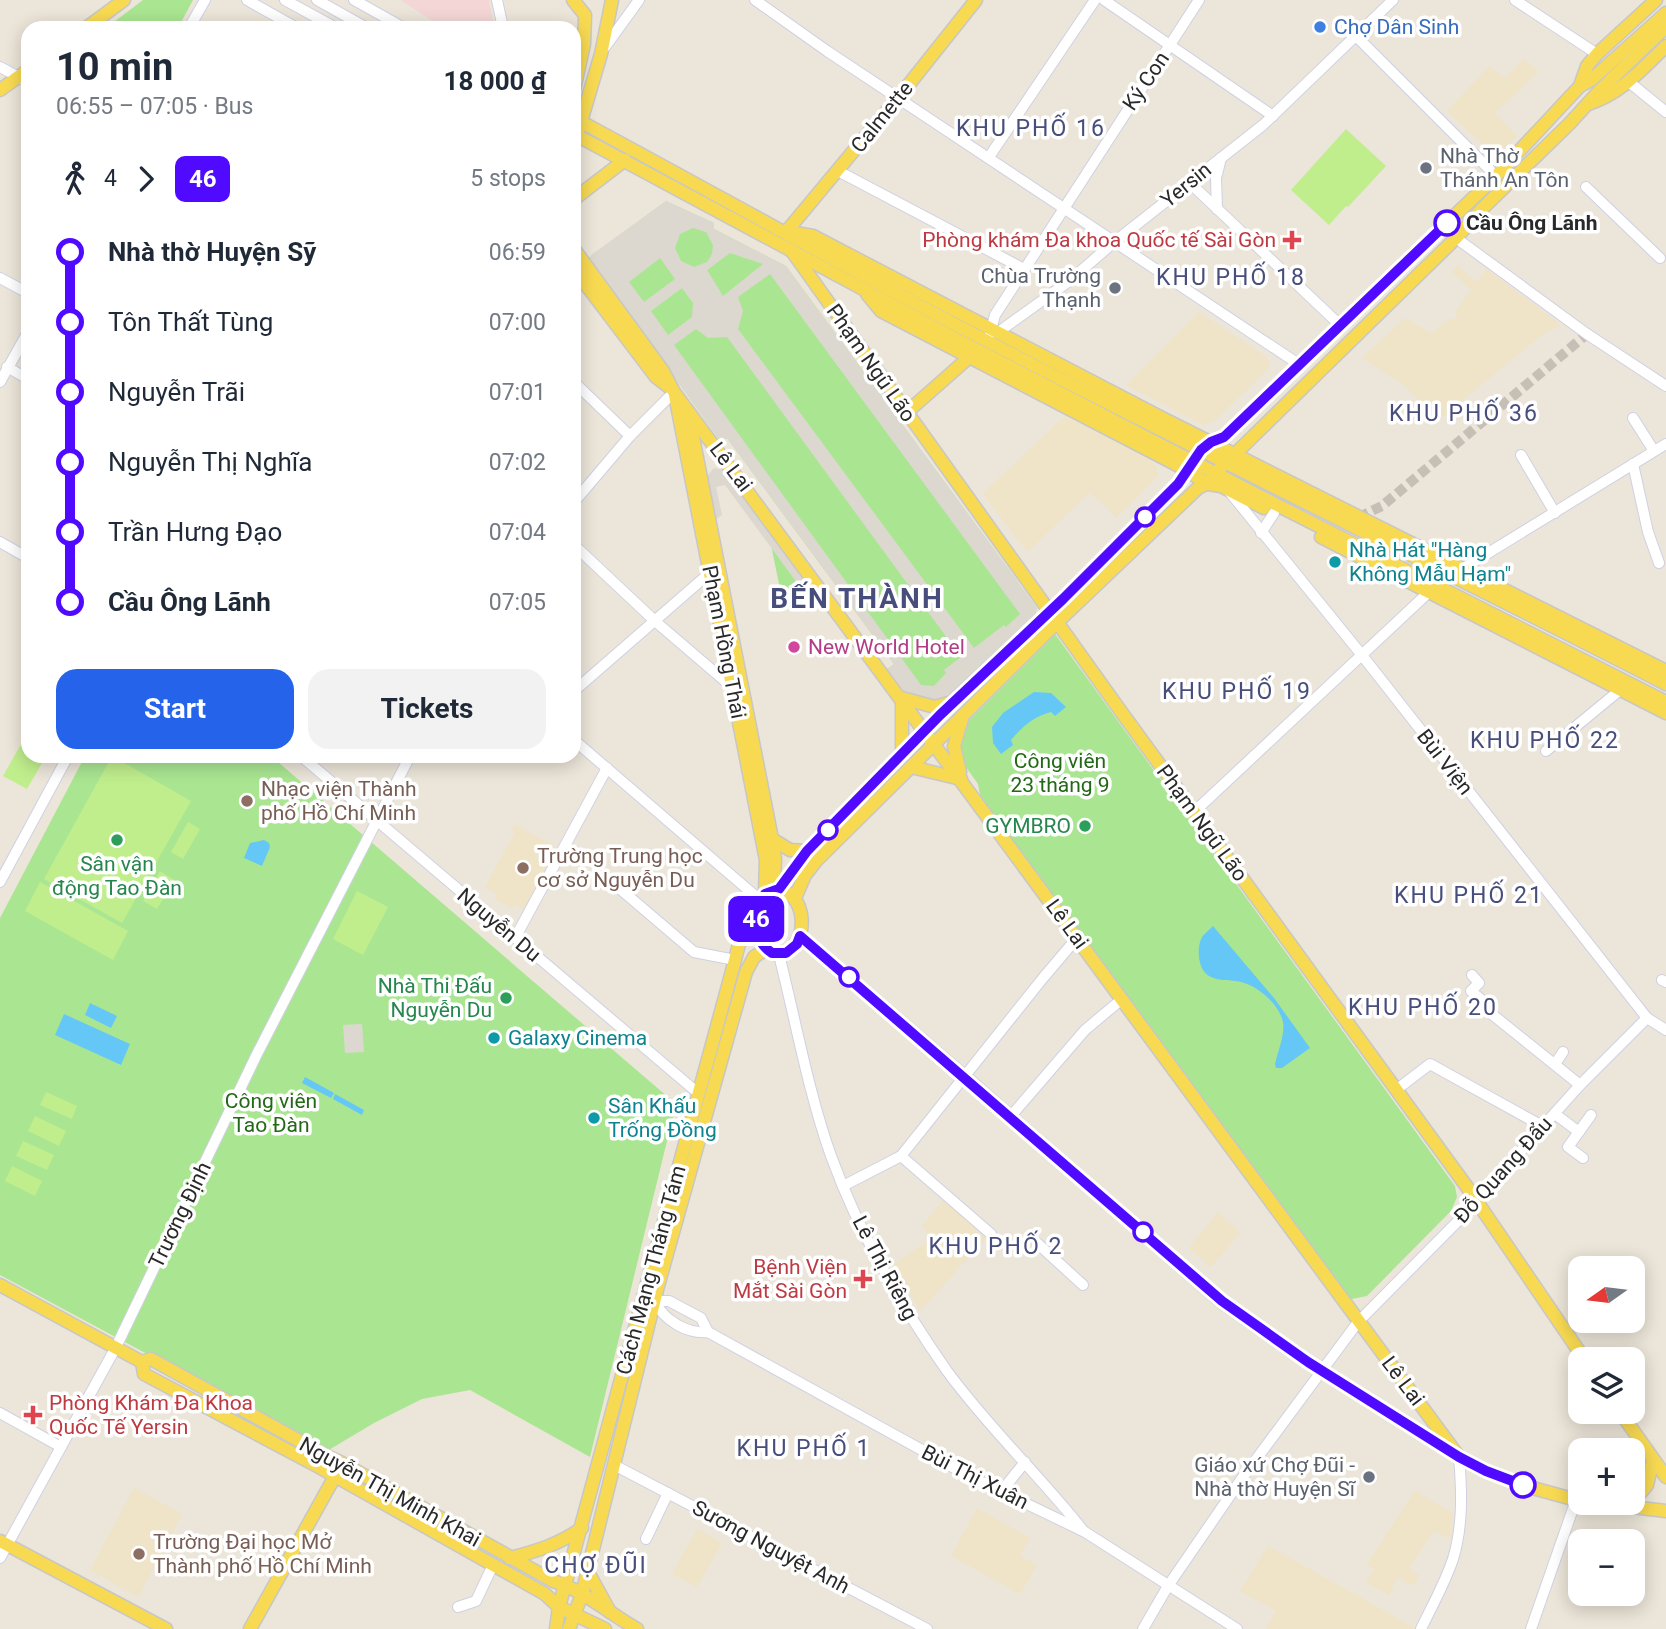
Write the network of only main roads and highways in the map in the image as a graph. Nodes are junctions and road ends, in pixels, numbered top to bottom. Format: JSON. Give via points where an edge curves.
{"nodes":[{"id":1,"x":124,"y":0,"type":"edge"},
{"id":2,"x":573,"y":0,"type":"edge"},
{"id":3,"x":612,"y":0,"type":"edge"},
{"id":4,"x":976,"y":0,"type":"edge"},
{"id":5,"x":1656,"y":0,"type":"edge"},
{"id":6,"x":1666,"y":13,"type":"edge"},
{"id":7,"x":96,"y":21,"type":"edge"},
{"id":8,"x":1666,"y":27,"type":"edge"},
{"id":9,"x":1666,"y":46,"type":"edge"},
{"id":10,"x":581,"y":58,"type":"edge"},
{"id":11,"x":21,"y":78,"type":"edge"},
{"id":12,"x":1590,"y":85,"type":"junction"},
{"id":13,"x":0,"y":90,"type":"edge"},
{"id":14,"x":1588,"y":104,"type":"junction"},
{"id":15,"x":581,"y":115,"type":"edge"},
{"id":16,"x":581,"y":133,"type":"edge"},
{"id":17,"x":631,"y":159,"type":"junction"},
{"id":18,"x":581,"y":194,"type":"edge"},
{"id":19,"x":786,"y":232,"type":"junction"},
{"id":20,"x":791,"y":250,"type":"junction"},
{"id":21,"x":581,"y":259,"type":"edge"},
{"id":22,"x":832,"y":272,"type":"junction"},
{"id":23,"x":581,"y":278,"type":"edge"},
{"id":24,"x":817,"y":288,"type":"junction"},
{"id":25,"x":1341,"y":326,"type":"junction"},
{"id":26,"x":1352,"y":338,"type":"junction"},
{"id":27,"x":984,"y":343,"type":"junction"},
{"id":28,"x":1037,"y":374,"type":"junction"},
{"id":29,"x":674,"y":392,"type":"junction"},
{"id":30,"x":687,"y":408,"type":"junction"},
{"id":31,"x":1110,"y":411,"type":"junction"},
{"id":32,"x":906,"y":413,"type":"junction"},
{"id":33,"x":1153,"y":433,"type":"junction"},
{"id":34,"x":1198,"y":456,"type":"junction"},
{"id":35,"x":1171,"y":461,"type":"junction"},
{"id":36,"x":1220,"y":468,"type":"junction"},
{"id":37,"x":1178,"y":484,"type":"junction"},
{"id":38,"x":1276,"y":509,"type":"junction"},
{"id":39,"x":715,"y":570,"type":"junction"},
{"id":40,"x":1457,"y":572,"type":"junction"},
{"id":41,"x":1433,"y":589,"type":"junction"},
{"id":42,"x":1049,"y":612,"type":"junction"},
{"id":43,"x":1057,"y":623,"type":"junction"},
{"id":44,"x":1637,"y":663,"type":"junction"},
{"id":45,"x":1666,"y":671,"type":"edge"},
{"id":46,"x":1666,"y":684,"type":"edge"},
{"id":47,"x":1623,"y":685,"type":"junction"},
{"id":48,"x":902,"y":698,"type":"junction"},
{"id":49,"x":953,"y":701,"type":"junction"},
{"id":50,"x":1657,"y":701,"type":"edge"},
{"id":51,"x":1666,"y":713,"type":"edge"},
{"id":52,"x":963,"y":716,"type":"junction"},
{"id":53,"x":925,"y":730,"type":"junction"},
{"id":54,"x":935,"y":743,"type":"junction"},
{"id":55,"x":902,"y":754,"type":"junction"},
{"id":56,"x":911,"y":767,"type":"junction"},
{"id":57,"x":961,"y":779,"type":"junction"},
{"id":58,"x":772,"y":839,"type":"junction"},
{"id":59,"x":807,"y":851,"type":"junction"},
{"id":60,"x":769,"y":893,"type":"junction"},
{"id":61,"x":794,"y":898,"type":"junction"},
{"id":62,"x":756,"y":916,"type":"junction"},
{"id":63,"x":800,"y":936,"type":"junction"},
{"id":64,"x":766,"y":949,"type":"junction"},
{"id":65,"x":0,"y":1285,"type":"edge"},
{"id":66,"x":649,"y":1300,"type":"junction"},
{"id":67,"x":1576,"y":1347,"type":"edge"},
{"id":68,"x":142,"y":1362,"type":"junction"},
{"id":69,"x":1411,"y":1391,"type":"junction"},
{"id":70,"x":1389,"y":1411,"type":"junction"},
{"id":71,"x":1628,"y":1424,"type":"edge"},
{"id":72,"x":1459,"y":1457,"type":"junction"},
{"id":73,"x":1653,"y":1460,"type":"junction"},
{"id":74,"x":342,"y":1463,"type":"junction"},
{"id":75,"x":1666,"y":1465,"type":"edge"},
{"id":76,"x":335,"y":1476,"type":"junction"},
{"id":77,"x":1666,"y":1477,"type":"edge"},
{"id":78,"x":1645,"y":1487,"type":"edge"},
{"id":79,"x":1568,"y":1497,"type":"edge"},
{"id":80,"x":1645,"y":1507,"type":"edge"},
{"id":81,"x":1666,"y":1511,"type":"edge"},
{"id":82,"x":582,"y":1528,"type":"junction"},
{"id":83,"x":4,"y":1543,"type":"edge"},
{"id":84,"x":510,"y":1558,"type":"junction"},
{"id":85,"x":588,"y":1572,"type":"junction"},
{"id":86,"x":566,"y":1585,"type":"junction"},
{"id":87,"x":582,"y":1594,"type":"junction"},
{"id":88,"x":559,"y":1607,"type":"junction"},
{"id":89,"x":576,"y":1615,"type":"junction"},
{"id":90,"x":612,"y":1615,"type":"junction"},
{"id":91,"x":166,"y":1629,"type":"edge"},
{"id":92,"x":250,"y":1629,"type":"edge"},
{"id":93,"x":556,"y":1629,"type":"edge"},
{"id":94,"x":569,"y":1629,"type":"edge"},
{"id":95,"x":606,"y":1629,"type":"edge"},
{"id":96,"x":637,"y":1629,"type":"edge"}],
"edges":[{"from":1,"to":7,"type":"main road"},
{"from":2,"to":10,"type":"main road","via":[[585,15]]},
{"from":3,"to":15,"type":"main road"},
{"from":4,"to":19,"type":"main road","name":"Calmette"},
{"from":5,"to":12,"type":"main road","via":[[1587,66]]},
{"from":6,"to":12,"type":"main road"},
{"from":8,"to":12,"type":"main road"},
{"from":9,"to":14,"type":"main road","via":[[1629,82],[1605,99]]},
{"from":11,"to":13,"type":"main road"},
{"from":12,"to":14,"type":"main road"},
{"from":12,"to":25,"type":"main road"},
{"from":14,"to":26,"type":"main road"},
{"from":16,"to":17,"type":"main road"},
{"from":17,"to":18,"type":"main road"},
{"from":17,"to":19,"type":"main road"},
{"from":17,"to":20,"type":"main road"},
{"from":19,"to":27,"type":"main road"},
{"from":20,"to":22,"type":"main road"},
{"from":20,"to":24,"type":"main road","name":"Phạm Ngũ Lão"},
{"from":21,"to":29,"type":"main road","name":"Lê Lai"},
{"from":22,"to":24,"type":"main road","name":"Phạm Ngũ Lão"},
{"from":22,"to":27,"type":"main road","via":[[862,288],[881,312]]},
{"from":23,"to":29,"type":"main road","name":"Lê Lai","via":[[656,377]]},
{"from":24,"to":32,"type":"main road","name":"Phạm Ngũ Lão"},
{"from":25,"to":26,"type":"main road"},
{"from":25,"to":34,"type":"main road"},
{"from":26,"to":36,"type":"main road"},
{"from":27,"to":28,"type":"main road"},
{"from":27,"to":28,"type":"main road"},
{"from":27,"to":32,"type":"main road","name":"Yersin"},
{"from":28,"to":31,"type":"main road"},
{"from":28,"to":31,"type":"main road"},
{"from":29,"to":30,"type":"main road","name":"Lê Lai"},
{"from":29,"to":39,"type":"main road","name":"Phạm Hồng Thái"},
{"from":30,"to":39,"type":"main road","name":"Phạm Hồng Thái"},
{"from":30,"to":48,"type":"main road","name":"Lê Lai"},
{"from":31,"to":33,"type":"main road"},
{"from":31,"to":33,"type":"main road"},
{"from":32,"to":42,"type":"main road","name":"Phạm Ngũ Lão"},
{"from":33,"to":34,"type":"main road"},
{"from":33,"to":35,"type":"main road"},
{"from":34,"to":35,"type":"main road"},
{"from":34,"to":36,"type":"main road"},
{"from":34,"to":36,"type":"main road"},
{"from":34,"to":37,"type":"main road"},
{"from":35,"to":37,"type":"main road"},
{"from":36,"to":38,"type":"main road"},
{"from":36,"to":38,"type":"main road","via":[[1227,489]]},
{"from":36,"to":40,"type":"main road","via":[[1298,493]]},
{"from":36,"to":43,"type":"main road"},
{"from":37,"to":42,"type":"main road"},
{"from":38,"to":41,"type":"main road"},
{"from":39,"to":58,"type":"main road","name":"Phạm Hồng Thái"},
{"from":39,"to":60,"type":"main road","name":"Phạm Hồng Thái"},
{"from":40,"to":41,"type":"main road"},
{"from":40,"to":44,"type":"main road"},
{"from":41,"to":47,"type":"main road"},
{"from":42,"to":43,"type":"main road","name":"Phạm Ngũ Lão"},
{"from":42,"to":49,"type":"main road"},
{"from":43,"to":52,"type":"main road"},
{"from":43,"to":67,"type":"main road","name":"Phạm Ngũ Lão","via":[[1477,1201]]},
{"from":44,"to":45,"type":"main road"},
{"from":44,"to":46,"type":"main road"},
{"from":44,"to":47,"type":"main road"},
{"from":47,"to":50,"type":"main road"},
{"from":48,"to":49,"type":"main road","via":[[935,707]]},
{"from":48,"to":53,"type":"main road","name":"Lê Lai"},
{"from":48,"to":55,"type":"main road"},
{"from":49,"to":53,"type":"main road"},
{"from":50,"to":51,"type":"main road"},
{"from":52,"to":54,"type":"main road"},
{"from":52,"to":57,"type":"main road","via":[[954,746]]},
{"from":53,"to":54,"type":"main road","name":"Lê Lai"},
{"from":53,"to":55,"type":"main road"},
{"from":54,"to":56,"type":"main road"},
{"from":54,"to":57,"type":"main road","name":"Lê Lai"},
{"from":55,"to":59,"type":"main road"},
{"from":56,"to":57,"type":"main road"},
{"from":56,"to":61,"type":"main road","via":[[816,861]]},
{"from":57,"to":69,"type":"main road","name":"Lê Lai"},
{"from":58,"to":59,"type":"main road","via":[[790,850]]},
{"from":58,"to":60,"type":"main road","name":"Phạm Hồng Thái","via":[[775,858]]},
{"from":59,"to":60,"type":"main road"},
{"from":60,"to":61,"type":"main road","via":[[786,891]]},
{"from":60,"to":62,"type":"main road"},
{"from":61,"to":63,"type":"main road","via":[[800,912]]},
{"from":62,"to":64,"type":"main road","via":[[757,934]]},
{"from":62,"to":66,"type":"main road","name":"Cách Mạng Tháng Tám","via":[[735,960]]},
{"from":63,"to":64,"type":"main road","via":[[792,950],[779,955]]},
{"from":63,"to":70,"type":"main road","via":[[1222,1301]]},
{"from":64,"to":66,"type":"main road","name":"Cách Mạng Tháng Tám","via":[[754,957],[746,972]]},
{"from":65,"to":68,"type":"main road","name":"Nguyễn Thị Minh Khai"},
{"from":66,"to":82,"type":"main road","name":"Cách Mạng Tháng Tám"},
{"from":66,"to":85,"type":"main road","name":"Cách Mạng Tháng Tám"},
{"from":68,"to":74,"type":"main road","name":"Nguyễn Thị Minh Khai","via":[[151,1359]]},
{"from":68,"to":76,"type":"main road","name":"Nguyễn Thị Minh Khai","via":[[144,1374]]},
{"from":69,"to":70,"type":"main road","via":[[1407,1409]]},
{"from":69,"to":72,"type":"main road","name":"Lê Lai"},
{"from":70,"to":72,"type":"main road"},
{"from":71,"to":73,"type":"main road"},
{"from":72,"to":79,"type":"main road","via":[[1518,1483]]},
{"from":73,"to":75,"type":"main road"},
{"from":73,"to":77,"type":"main road"},
{"from":73,"to":78,"type":"main road"},
{"from":74,"to":76,"type":"main road"},
{"from":74,"to":84,"type":"main road","name":"Nguyễn Thị Minh Khai"},
{"from":76,"to":88,"type":"main road","name":"Nguyễn Thị Minh Khai","via":[[545,1594]]},
{"from":76,"to":92,"type":"main road"},
{"from":80,"to":81,"type":"main road"},
{"from":82,"to":84,"type":"main road","via":[[552,1546]]},
{"from":82,"to":86,"type":"main road","name":"Cách Mạng Tháng Tám"},
{"from":83,"to":91,"type":"main road"},
{"from":84,"to":86,"type":"main road","name":"Nguyễn Thị Minh Khai"},
{"from":85,"to":87,"type":"main road","name":"Cách Mạng Tháng Tám"},
{"from":85,"to":90,"type":"main road"},
{"from":86,"to":87,"type":"main road","name":"Nguyễn Thị Minh Khai"},
{"from":86,"to":88,"type":"main road","name":"Cách Mạng Tháng Tám"},
{"from":87,"to":89,"type":"main road","name":"Cách Mạng Tháng Tám"},
{"from":87,"to":90,"type":"main road","name":"Nguyễn Thị Minh Khai"},
{"from":88,"to":89,"type":"main road","name":"Nguyễn Thị Minh Khai"},
{"from":88,"to":93,"type":"main road","name":"Cách Mạng Tháng Tám"},
{"from":89,"to":94,"type":"main road","name":"Cách Mạng Tháng Tám"},
{"from":89,"to":95,"type":"main road","name":"Nguyễn Thị Minh Khai"},
{"from":90,"to":96,"type":"main road","name":"Nguyễn Thị Minh Khai"}]}
